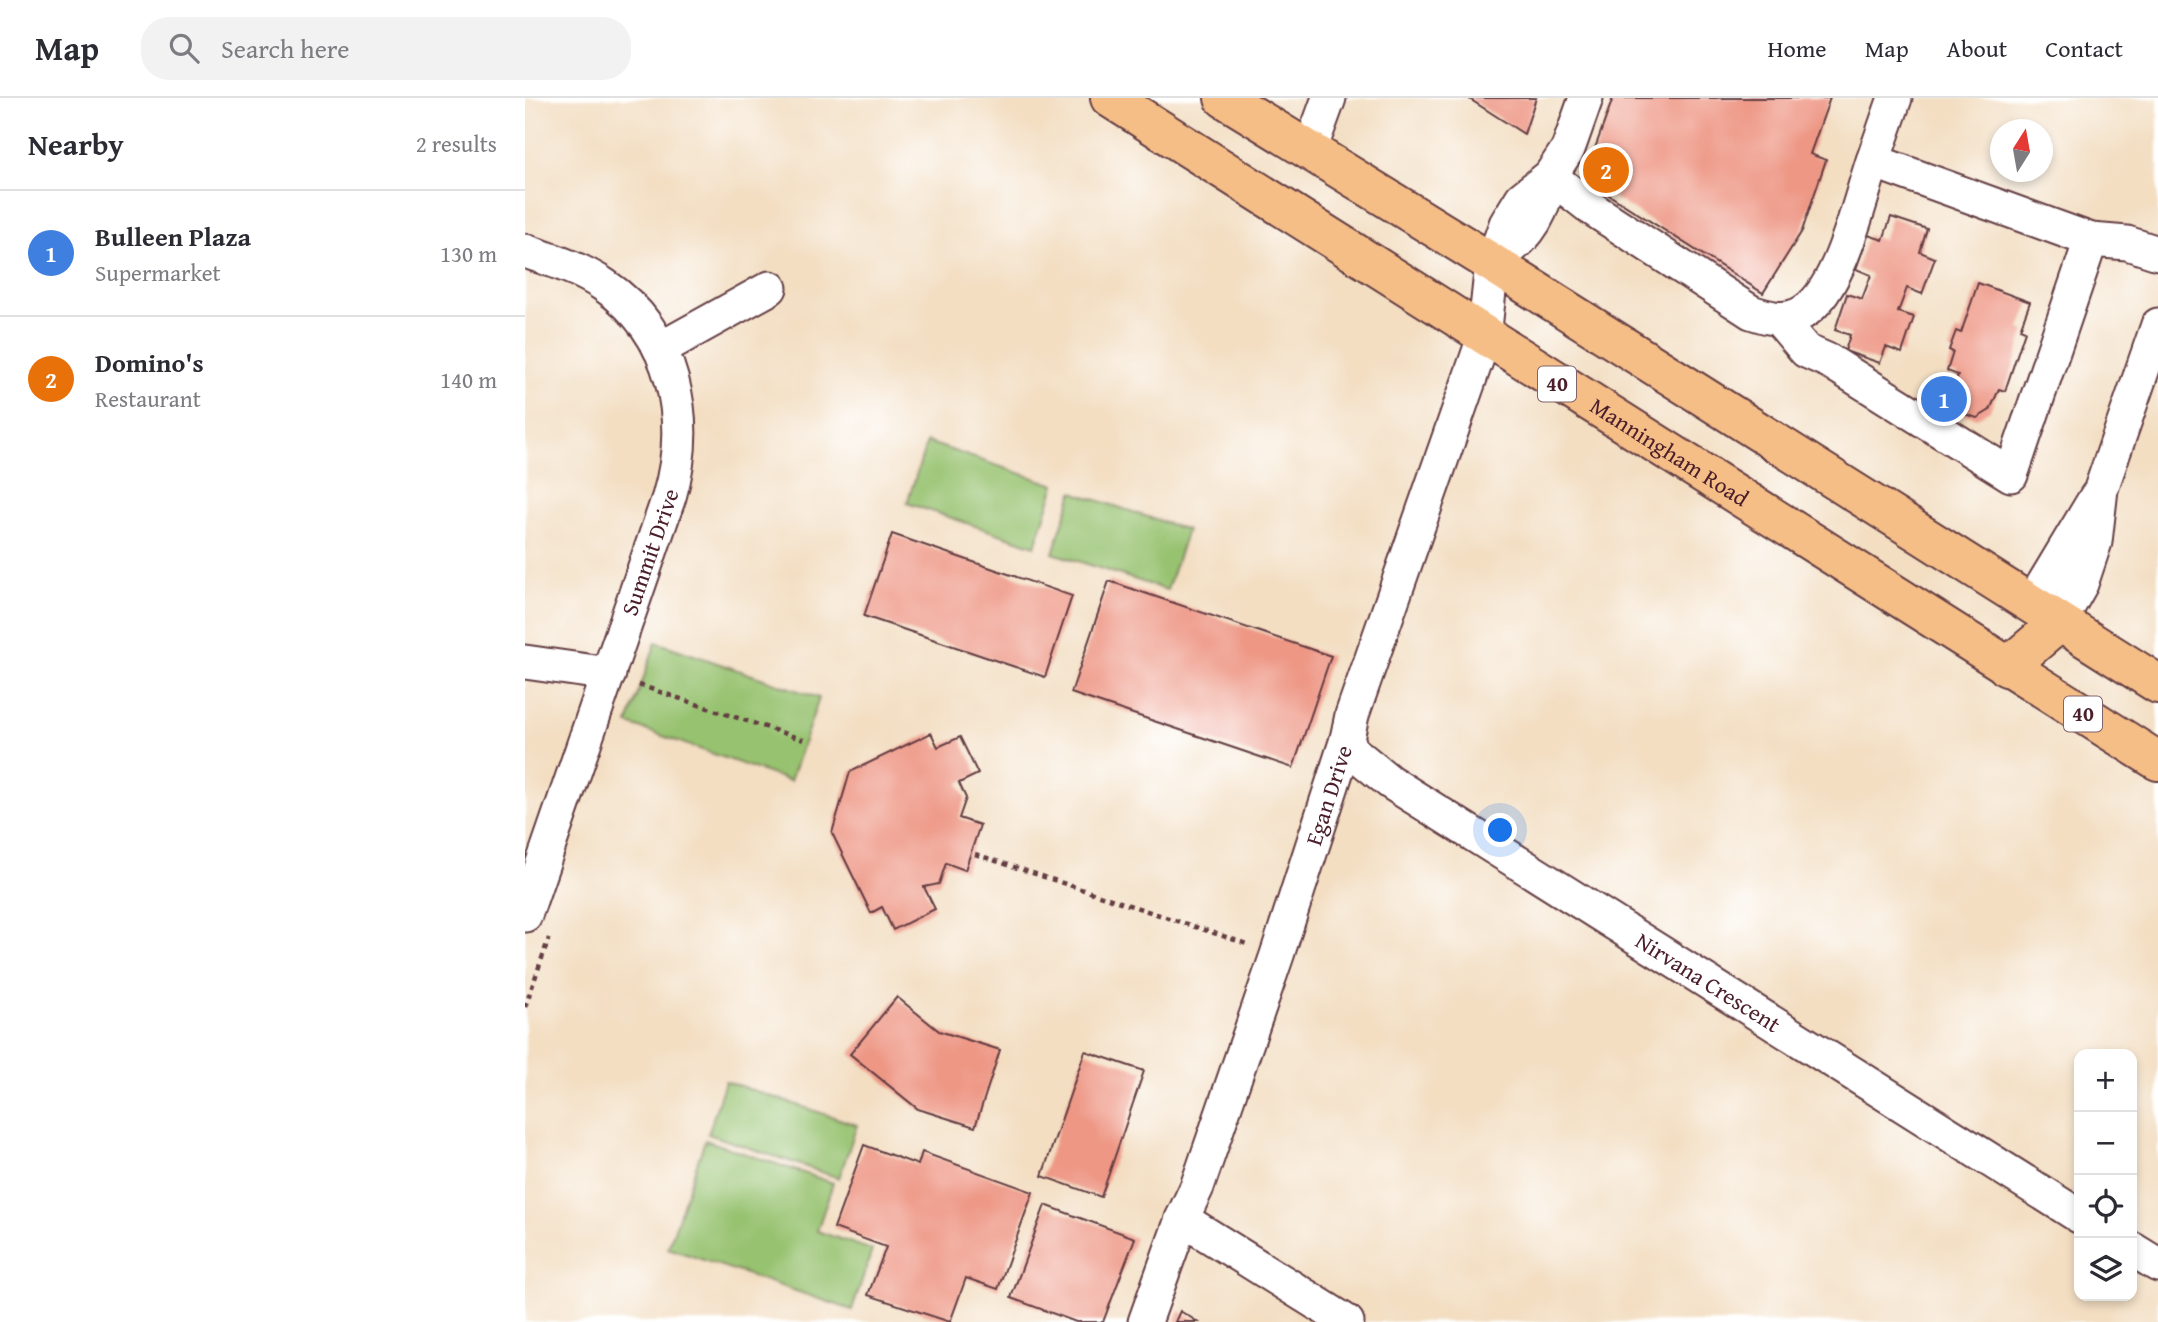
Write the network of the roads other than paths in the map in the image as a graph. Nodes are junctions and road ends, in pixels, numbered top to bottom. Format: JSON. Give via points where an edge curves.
{"nodes":[{"id":1,"x":1110,"y":98,"type":"edge"},
{"id":2,"x":1224,"y":98,"type":"edge"},
{"id":3,"x":1329,"y":98,"type":"edge"},
{"id":4,"x":1586,"y":98,"type":"edge"},
{"id":5,"x":1895,"y":98,"type":"edge"},
{"id":6,"x":1310,"y":150,"type":"junction"},
{"id":7,"x":1873,"y":161,"type":"junction"},
{"id":8,"x":1550,"y":176,"type":"junction"},
{"id":9,"x":2091,"y":240,"type":"junction"},
{"id":10,"x":525,"y":251,"type":"edge"},
{"id":11,"x":2158,"y":253,"type":"edge"},
{"id":12,"x":1492,"y":263,"type":"junction"},
{"id":13,"x":2158,"y":274,"type":"edge"},
{"id":14,"x":770,"y":288,"type":"dead end"},
{"id":15,"x":1793,"y":314,"type":"junction"},
{"id":16,"x":2158,"y":325,"type":"edge"},
{"id":17,"x":1484,"y":338,"type":"junction"},
{"id":18,"x":660,"y":349,"type":"junction"},
{"id":19,"x":2045,"y":614,"type":"junction"},
{"id":20,"x":525,"y":662,"type":"edge"},
{"id":21,"x":2007,"y":667,"type":"junction"},
{"id":22,"x":609,"y":674,"type":"junction"},
{"id":23,"x":2158,"y":684,"type":"edge"},
{"id":24,"x":1347,"y":739,"type":"junction"},
{"id":25,"x":2158,"y":761,"type":"edge"},
{"id":26,"x":538,"y":922,"type":"edge"},
{"id":27,"x":2074,"y":1213,"type":"edge"},
{"id":28,"x":1181,"y":1219,"type":"junction"},
{"id":29,"x":2137,"y":1252,"type":"edge"},
{"id":30,"x":2158,"y":1265,"type":"edge"},
{"id":31,"x":1145,"y":1322,"type":"edge"},
{"id":32,"x":1347,"y":1322,"type":"edge"}],
"edges":[{"from":1,"to":17,"type":"main road","name":"Manningham Road","number":"40"},
{"from":2,"to":6,"type":"main road"},
{"from":3,"to":6,"type":"street"},
{"from":4,"to":8,"type":"street","via":[[1567,149]]},
{"from":5,"to":7,"type":"street"},
{"from":6,"to":12,"type":"main road"},
{"from":7,"to":9,"type":"street"},
{"from":7,"to":15,"type":"street","via":[[1827,288]]},
{"from":8,"to":12,"type":"street","name":"Egan Drive","via":[[1521,198]]},
{"from":8,"to":15,"type":"street","via":[[1591,208],[1751,312]]},
{"from":9,"to":11,"type":"street","via":[[2127,243]]},
{"from":9,"to":13,"type":"street","via":[[2122,260]]},
{"from":9,"to":15,"type":"street","via":[[2011,475],[1829,361]]},
{"from":10,"to":18,"type":"street","name":"Summit Drive","via":[[606,286],[639,319]]},
{"from":12,"to":17,"type":"street","name":"Egan Drive"},
{"from":12,"to":19,"type":"main road"},
{"from":14,"to":18,"type":"street"},
{"from":16,"to":19,"type":"street","via":[[2101,489]]},
{"from":17,"to":21,"type":"main road","name":"Manningham Road","number":"40"},
{"from":17,"to":24,"type":"street","name":"Egan Drive"},
{"from":18,"to":22,"type":"street","name":"Summit Drive","via":[[678,401],[680,452]]},
{"from":19,"to":21,"type":"main road"},
{"from":19,"to":23,"type":"main road"},
{"from":20,"to":22,"type":"street"},
{"from":21,"to":25,"type":"main road","name":"Manningham Road","number":"40"},
{"from":22,"to":26,"type":"street","name":"Summit Drive"},
{"from":24,"to":27,"type":"street","name":"Nirvana Crescent","via":[[1352,751],[1389,782]]},
{"from":24,"to":28,"type":"street","name":"Egan Drive","via":[[1277,955],[1197,1186]]},
{"from":28,"to":31,"type":"street","name":"Egan Drive"},
{"from":28,"to":32,"type":"street"},
{"from":29,"to":30,"type":"street"}]}
